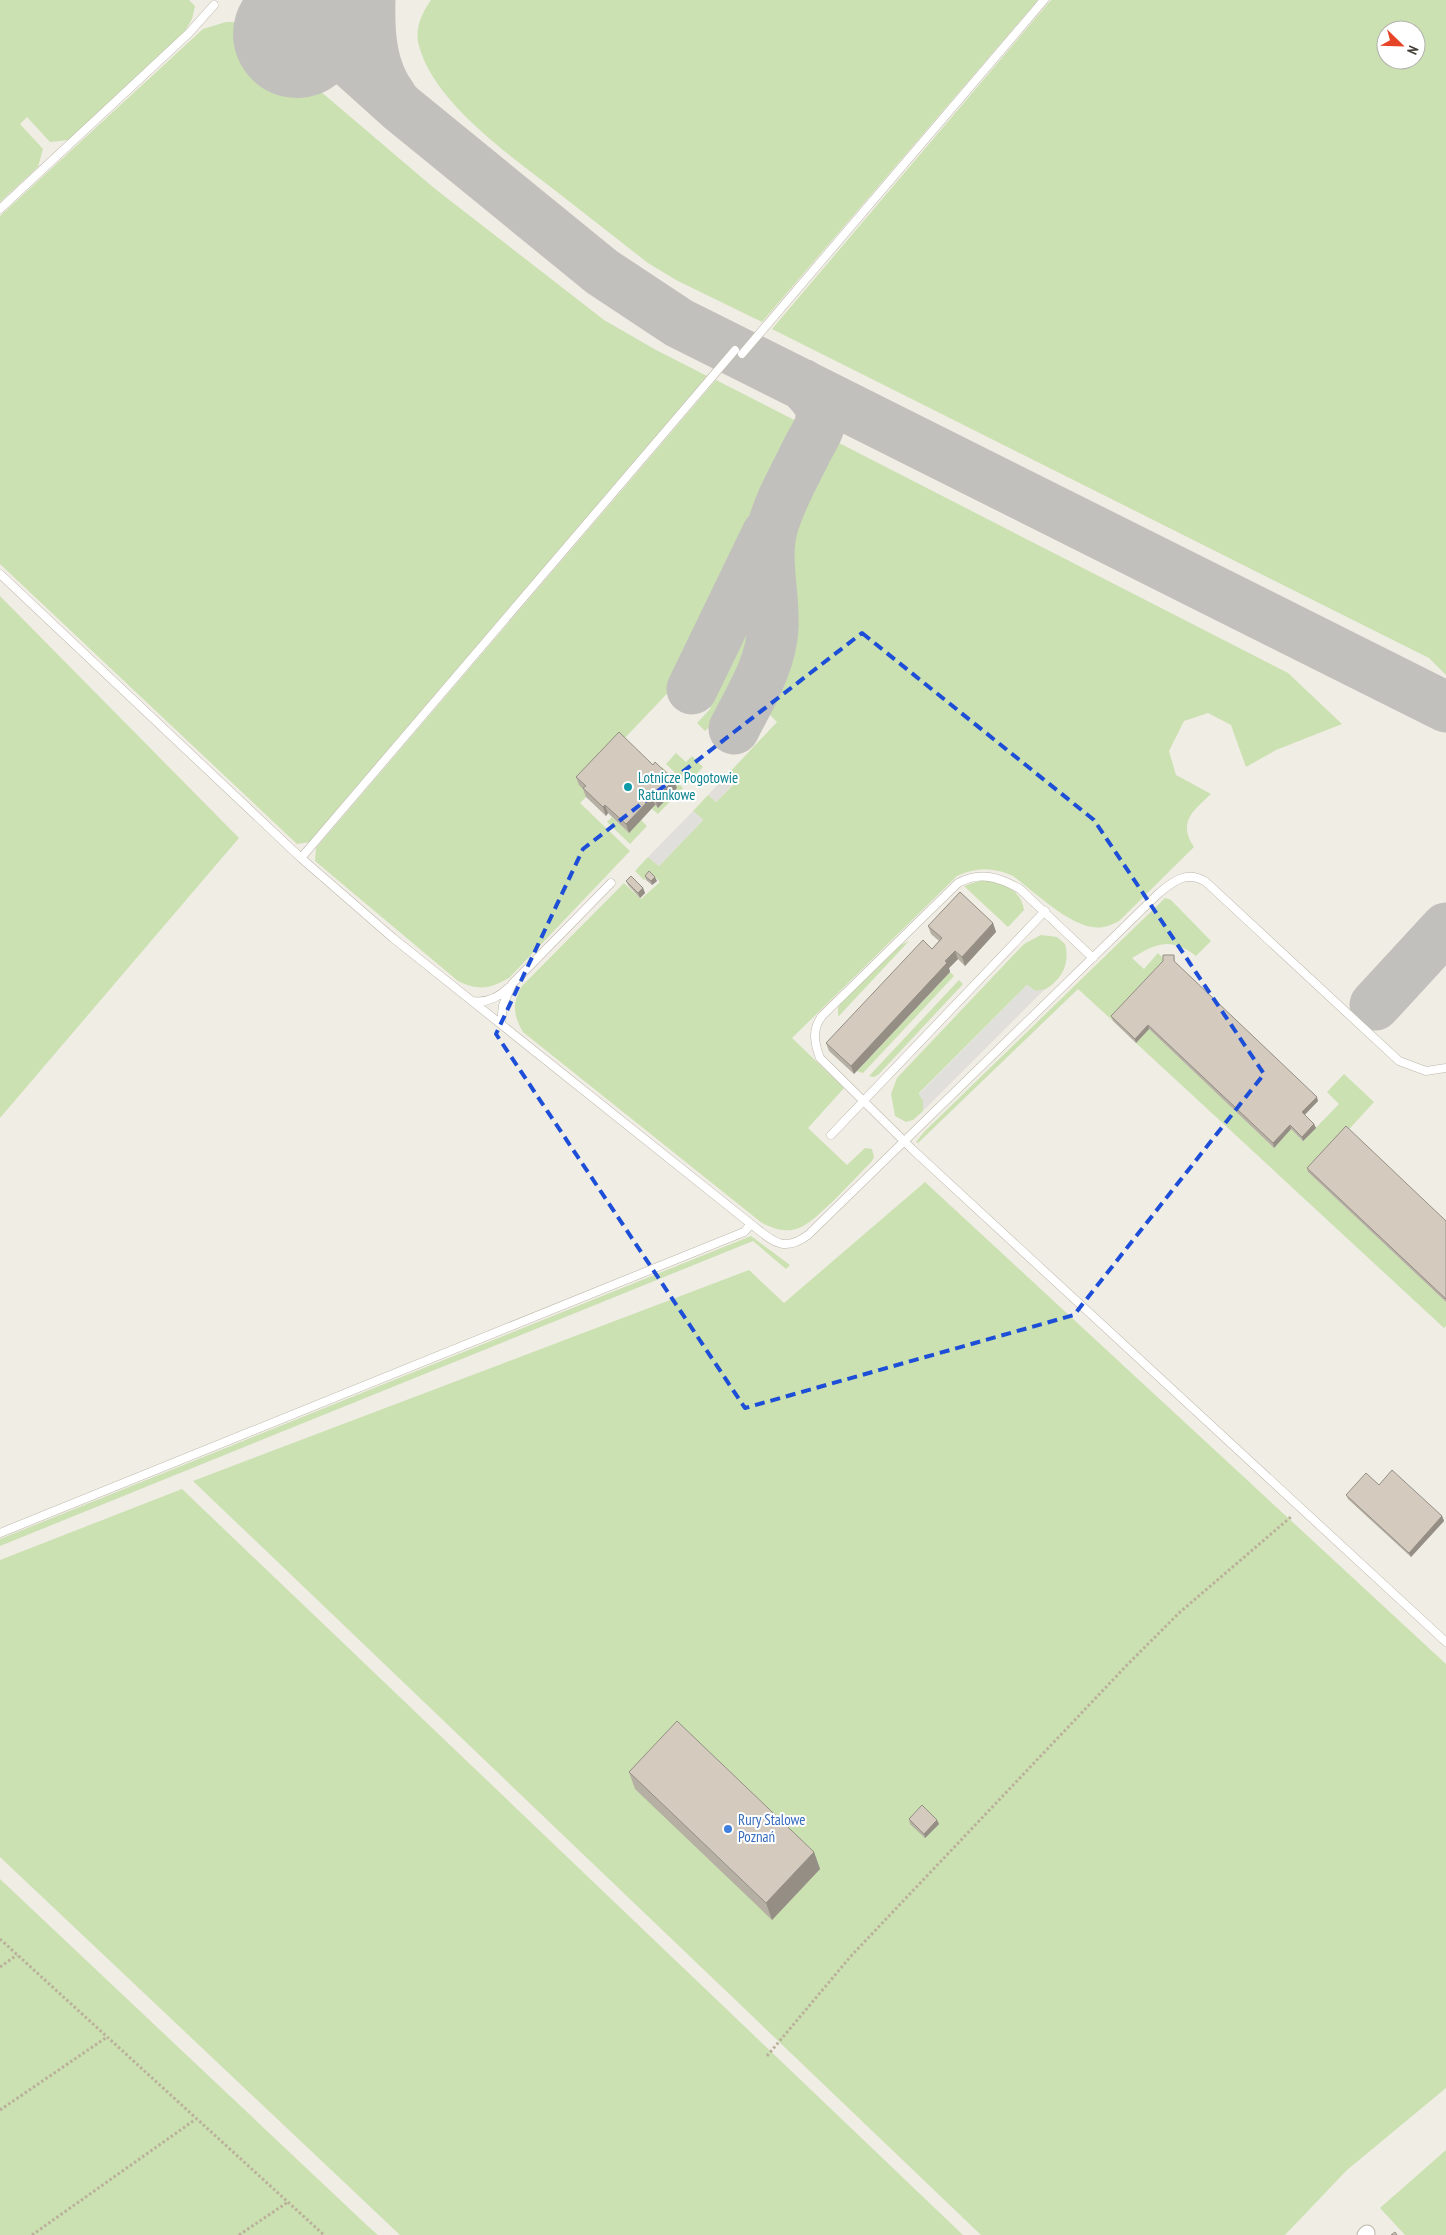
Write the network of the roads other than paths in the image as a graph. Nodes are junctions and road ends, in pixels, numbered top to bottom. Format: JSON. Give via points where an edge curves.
{"nodes":[{"id":1,"x":1044,"y":0,"type":"edge"},
{"id":2,"x":214,"y":5,"type":"dead end"},
{"id":3,"x":0,"y":209,"type":"edge"},
{"id":4,"x":0,"y":574,"type":"edge"},
{"id":5,"x":300,"y":858,"type":"junction"},
{"id":6,"x":611,"y":883,"type":"dead end"},
{"id":7,"x":1045,"y":911,"type":"junction"},
{"id":8,"x":1093,"y":958,"type":"junction"},
{"id":9,"x":512,"y":984,"type":"junction"},
{"id":10,"x":472,"y":1001,"type":"junction"},
{"id":11,"x":501,"y":1024,"type":"junction"},
{"id":12,"x":1446,"y":1068,"type":"edge"},
{"id":13,"x":863,"y":1101,"type":"junction"},
{"id":14,"x":831,"y":1135,"type":"dead end"},
{"id":15,"x":904,"y":1141,"type":"junction"},
{"id":16,"x":751,"y":1224,"type":"junction"},
{"id":17,"x":0,"y":1533,"type":"edge"},
{"id":18,"x":1446,"y":1642,"type":"edge"}],
"edges":[{"from":1,"to":5,"type":"lane"},
{"from":2,"to":3,"type":"lane","via":[[190,33]]},
{"from":4,"to":5,"type":"lane"},
{"from":5,"to":10,"type":"lane","via":[[421,962]]},
{"from":6,"to":9,"type":"lane"},
{"from":7,"to":8,"type":"lane"},
{"from":7,"to":13,"type":"lane"},
{"from":7,"to":13,"type":"lane","via":[[1020,888],[1008,882],[986,875],[968,878],[958,883],[822,1016],[814,1035],[820,1058]]},
{"from":8,"to":12,"type":"lane","via":[[1166,886],[1190,875],[1198,878],[1399,1061],[1426,1071]]},
{"from":8,"to":15,"type":"lane"},
{"from":9,"to":10,"type":"lane","via":[[496,998],[486,1002]]},
{"from":9,"to":11,"type":"lane","via":[[503,1005]]},
{"from":10,"to":11,"type":"lane"},
{"from":11,"to":16,"type":"lane"},
{"from":13,"to":14,"type":"lane"},
{"from":13,"to":15,"type":"lane"},
{"from":15,"to":16,"type":"lane","via":[[799,1242],[782,1245],[774,1242]]},
{"from":15,"to":18,"type":"lane"},
{"from":16,"to":17,"type":"lane","via":[[744,1232]]}]}
